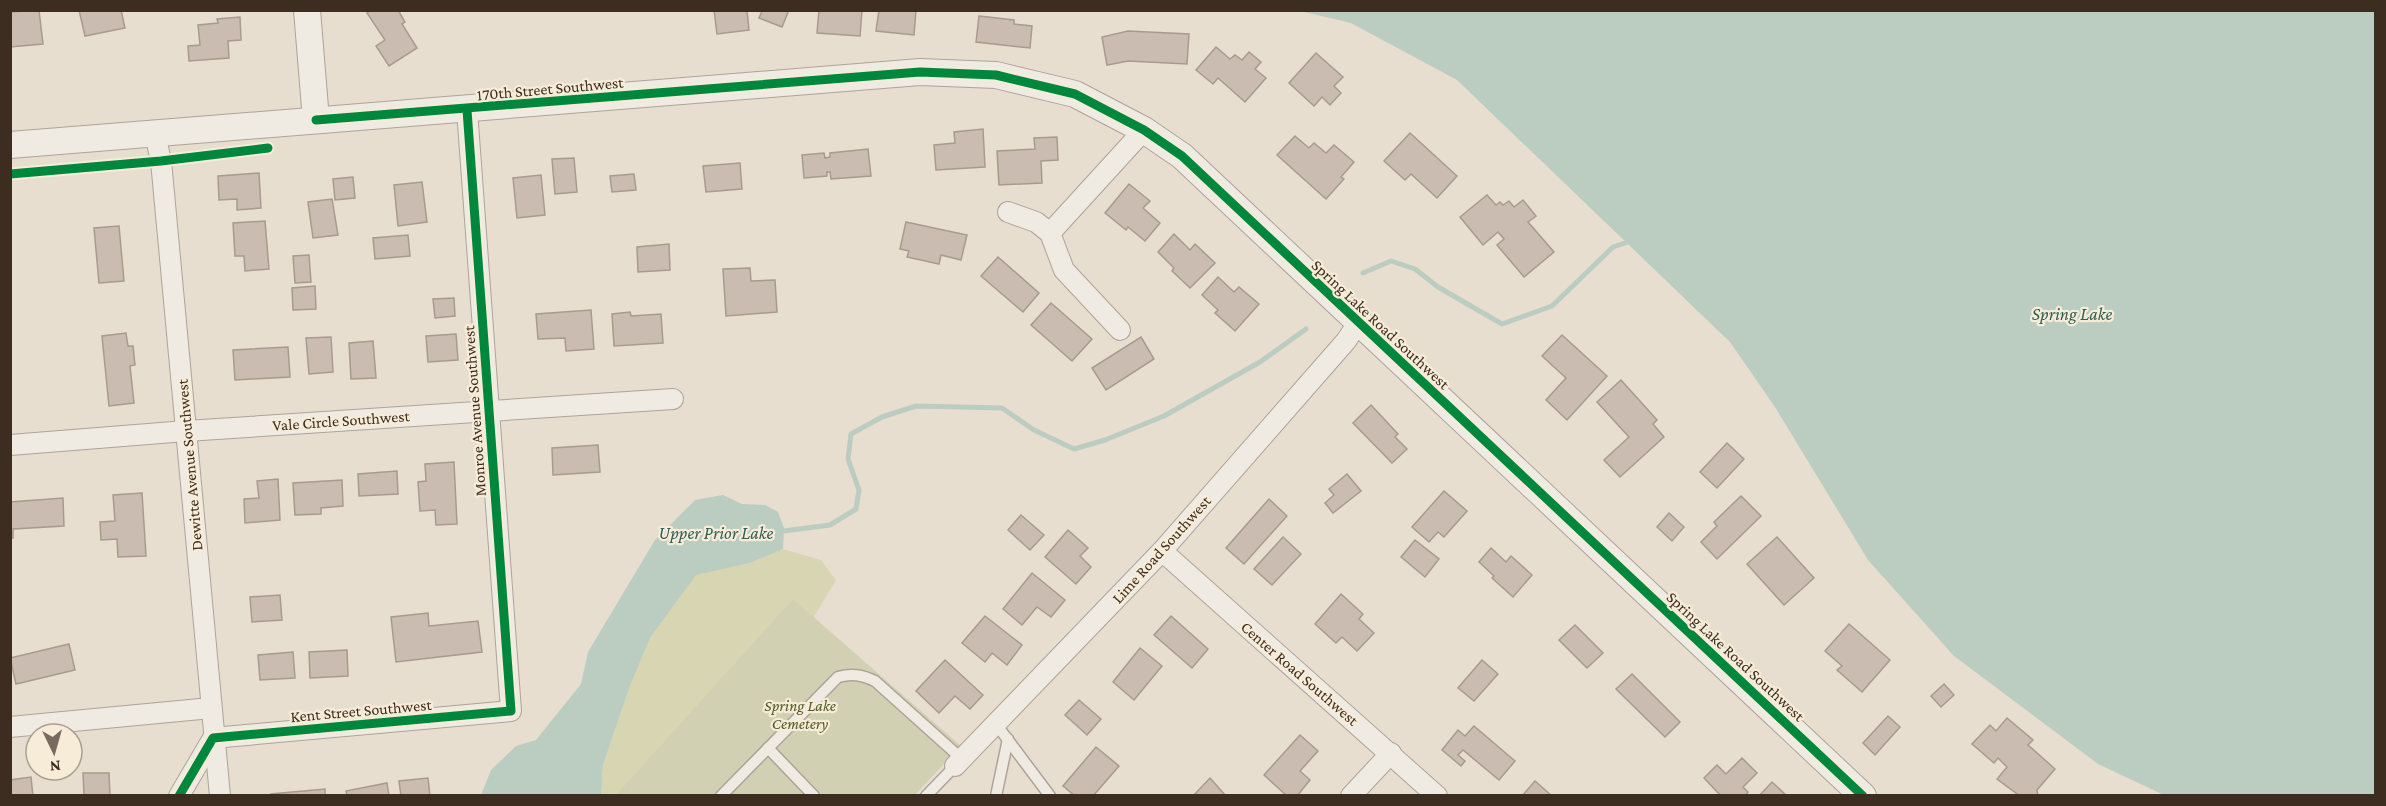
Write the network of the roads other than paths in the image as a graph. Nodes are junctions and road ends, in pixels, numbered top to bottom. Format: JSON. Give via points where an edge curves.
{"nodes":[{"id":1,"x":307,"y":10,"type":"edge"},
{"id":2,"x":786,"y":83,"type":"joint"},
{"id":3,"x":467,"y":110,"type":"junction"},
{"id":4,"x":316,"y":120,"type":"junction"},
{"id":5,"x":1144,"y":130,"type":"junction"},
{"id":6,"x":155,"y":134,"type":"junction"},
{"id":7,"x":10,"y":146,"type":"edge"},
{"id":8,"x":1008,"y":212,"type":"dead end"},
{"id":9,"x":1050,"y":233,"type":"junction"},
{"id":10,"x":1358,"y":324,"type":"junction"},
{"id":11,"x":1120,"y":330,"type":"dead end"},
{"id":12,"x":673,"y":399,"type":"dead end"},
{"id":13,"x":489,"y":410,"type":"junction"},
{"id":14,"x":186,"y":431,"type":"junction"},
{"id":15,"x":10,"y":445,"type":"edge"},
{"id":16,"x":1162,"y":551,"type":"junction"},
{"id":17,"x":211,"y":708,"type":"junction"},
{"id":18,"x":511,"y":711,"type":"joint"},
{"id":19,"x":10,"y":727,"type":"edge"},
{"id":20,"x":1002,"y":732,"type":"junction"},
{"id":21,"x":213,"y":738,"type":"junction"},
{"id":22,"x":768,"y":748,"type":"junction"},
{"id":23,"x":1391,"y":753,"type":"junction"},
{"id":24,"x":959,"y":763,"type":"junction"},
{"id":25,"x":179,"y":795,"type":"edge"},
{"id":26,"x":220,"y":795,"type":"edge"},
{"id":27,"x":721,"y":795,"type":"edge"},
{"id":28,"x":814,"y":795,"type":"edge"},
{"id":29,"x":926,"y":795,"type":"edge"},
{"id":30,"x":996,"y":795,"type":"edge"},
{"id":31,"x":1050,"y":795,"type":"edge"},
{"id":32,"x":1351,"y":795,"type":"edge"},
{"id":33,"x":1437,"y":795,"type":"edge"},
{"id":34,"x":1863,"y":795,"type":"edge"}],
"edges":[{"from":1,"to":4,"type":"street"},
{"from":2,"to":3,"type":"street","name":"170th Street Southwest"},
{"from":2,"to":5,"type":"street","name":"Spring Lake Road Southwest","via":[[920,72],[996,75],[1075,94]]},
{"from":3,"to":4,"type":"street","name":"170th Street Southwest"},
{"from":3,"to":13,"type":"street","name":"Monroe Avenue Southwest"},
{"from":4,"to":6,"type":"street","name":"170th Street Southwest"},
{"from":5,"to":9,"type":"street"},
{"from":5,"to":10,"type":"street","name":"Spring Lake Road Southwest","via":[[1182,156]]},
{"from":6,"to":7,"type":"street","name":"170th Street Southwest"},
{"from":6,"to":14,"type":"street","name":"Dewitte Avenue Southwest","via":[[161,162]]},
{"from":8,"to":9,"type":"street","via":[[1036,222]]},
{"from":9,"to":11,"type":"street","via":[[1064,270]]},
{"from":10,"to":16,"type":"street","name":"Lime Road Southwest"},
{"from":10,"to":34,"type":"street","name":"Spring Lake Road Southwest"},
{"from":12,"to":13,"type":"street","name":"Vale Circle Southwest"},
{"from":13,"to":14,"type":"street","name":"Vale Circle Southwest"},
{"from":13,"to":18,"type":"street","name":"Monroe Avenue Southwest"},
{"from":14,"to":15,"type":"street","name":"Vale Circle Southwest"},
{"from":14,"to":17,"type":"street","name":"Dewitte Avenue Southwest"},
{"from":16,"to":20,"type":"street","name":"Lime Road Southwest"},
{"from":16,"to":23,"type":"street","name":"Center Road Southwest"},
{"from":17,"to":19,"type":"street"},
{"from":17,"to":21,"type":"street","name":"Dewitte Avenue Southwest"},
{"from":18,"to":21,"type":"street","name":"Kent Street Southwest"},
{"from":20,"to":24,"type":"street","name":"Lime Road Southwest"},
{"from":20,"to":30,"type":"lane"},
{"from":20,"to":31,"type":"lane"},
{"from":21,"to":25,"type":"street"},
{"from":21,"to":26,"type":"street","name":"Dewitte Avenue Southwest"},
{"from":22,"to":24,"type":"lane","via":[[838,677],[863,675],[875,681]]},
{"from":22,"to":27,"type":"lane"},
{"from":22,"to":28,"type":"lane"},
{"from":23,"to":32,"type":"street"},
{"from":23,"to":33,"type":"street","name":"Center Road Southwest"},
{"from":24,"to":29,"type":"lane"}]}
